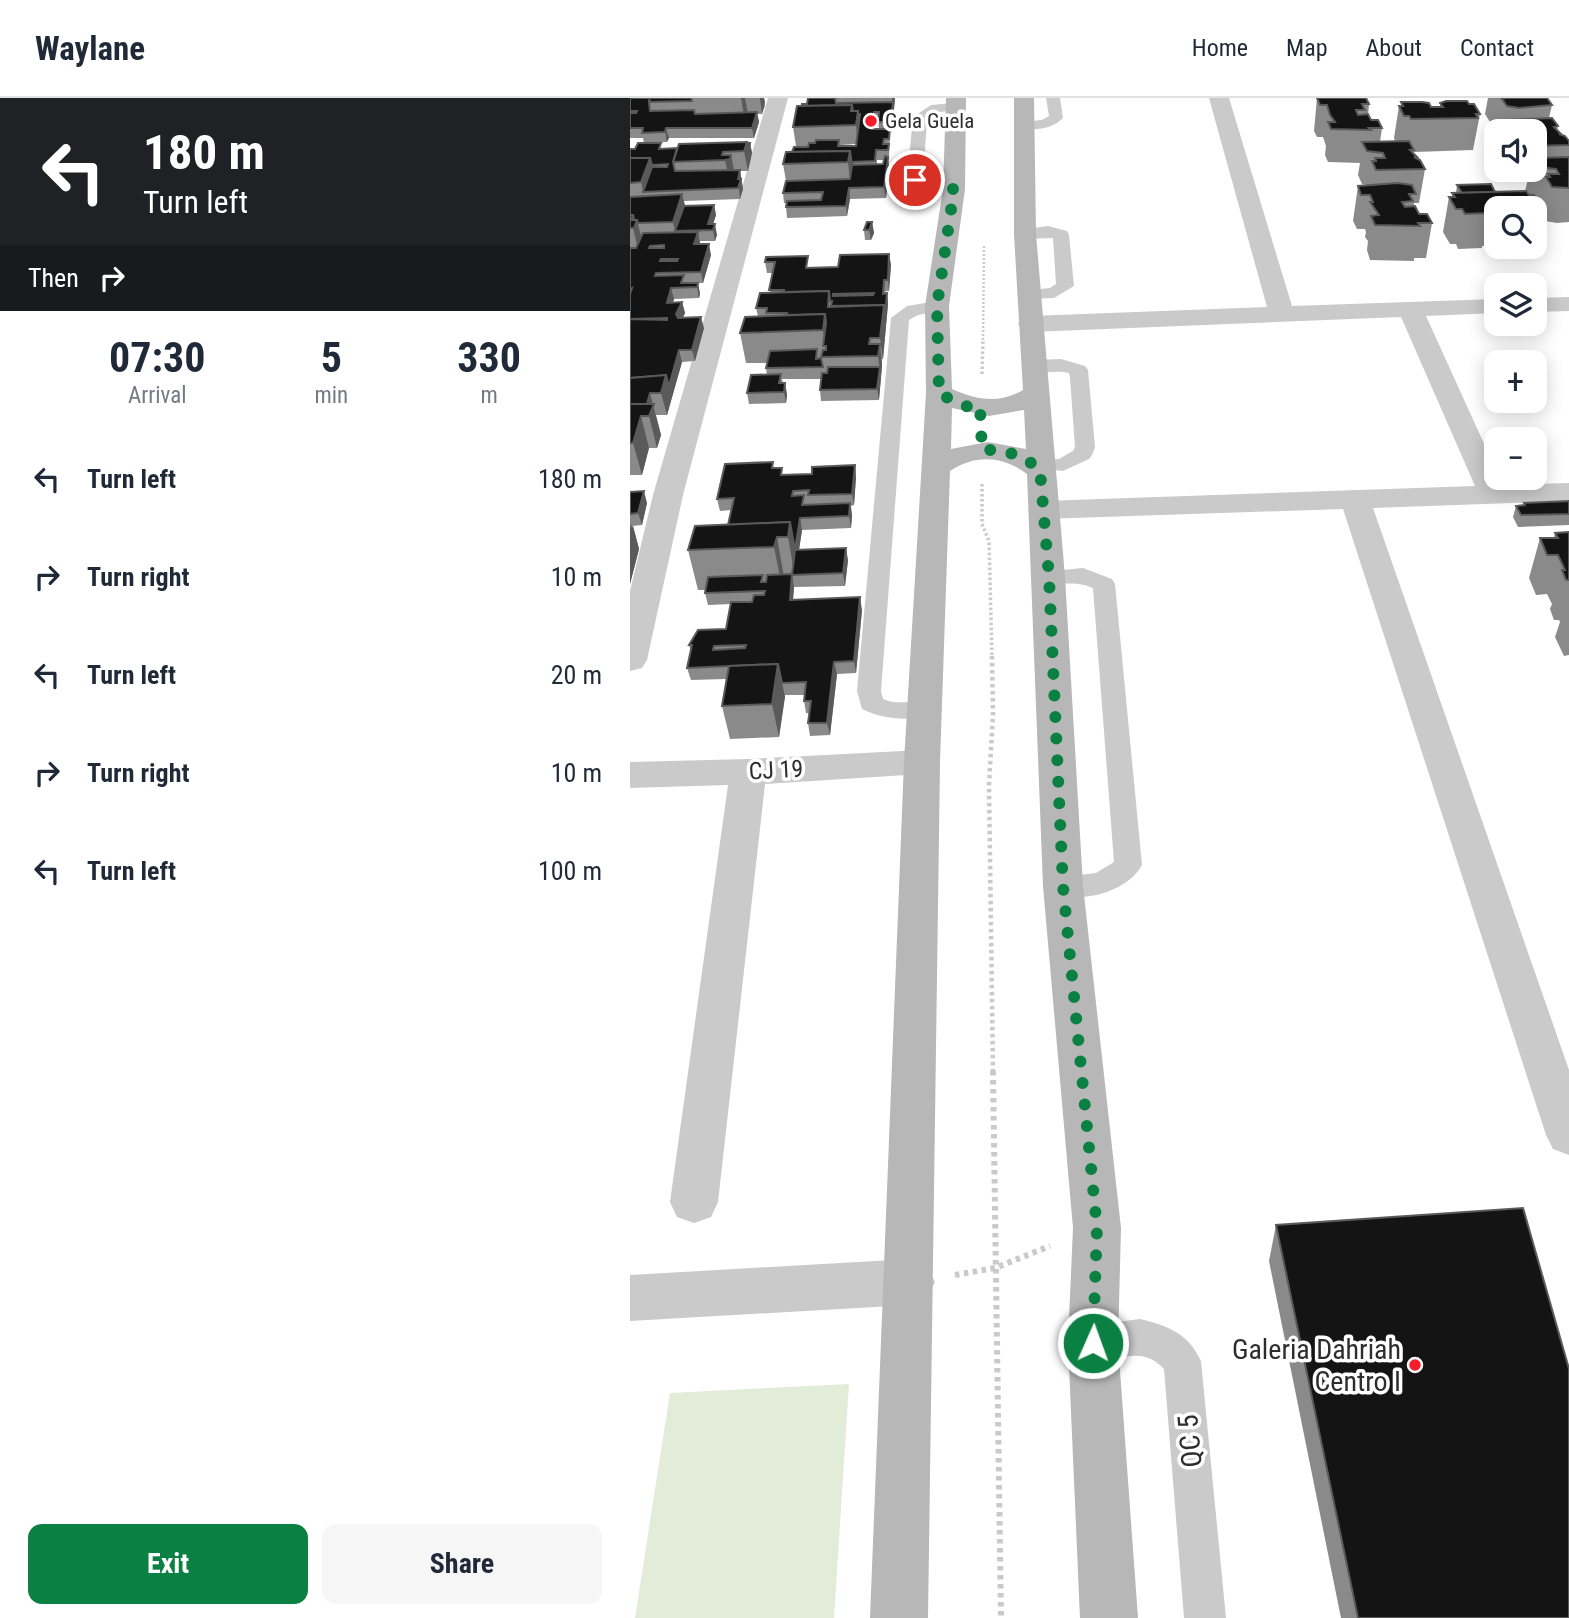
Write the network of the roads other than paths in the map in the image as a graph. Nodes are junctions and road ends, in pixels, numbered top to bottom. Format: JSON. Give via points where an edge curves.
{"nodes":[{"id":1,"x":778,"y":98,"type":"edge"},
{"id":2,"x":1219,"y":98,"type":"edge"},
{"id":3,"x":955,"y":103,"type":"edge"},
{"id":4,"x":1034,"y":107,"type":"edge"},
{"id":5,"x":737,"y":149,"type":"edge"},
{"id":6,"x":764,"y":149,"type":"junction"},
{"id":7,"x":1473,"y":281,"type":"dead end"},
{"id":8,"x":1484,"y":296,"type":"edge"},
{"id":9,"x":1569,"y":304,"type":"edge"},
{"id":10,"x":1547,"y":305,"type":"edge"},
{"id":11,"x":937,"y":306,"type":"junction"},
{"id":12,"x":1484,"y":306,"type":"edge"},
{"id":13,"x":1029,"y":309,"type":"junction"},
{"id":14,"x":1410,"y":309,"type":"junction"},
{"id":15,"x":1281,"y":312,"type":"junction"},
{"id":16,"x":1036,"y":379,"type":"junction"},
{"id":17,"x":939,"y":394,"type":"junction"},
{"id":18,"x":1040,"y":467,"type":"junction"},
{"id":19,"x":934,"y":468,"type":"junction"},
{"id":20,"x":1569,"y":492,"type":"edge"},
{"id":21,"x":1493,"y":495,"type":"junction"},
{"id":22,"x":1355,"y":499,"type":"junction"},
{"id":23,"x":1044,"y":510,"type":"junction"},
{"id":24,"x":1049,"y":577,"type":"junction"},
{"id":25,"x":636,"y":614,"type":"edge"},
{"id":26,"x":630,"y":660,"type":"edge"},
{"id":27,"x":924,"y":709,"type":"junction"},
{"id":28,"x":922,"y":762,"type":"junction"},
{"id":29,"x":748,"y":772,"type":"junction"},
{"id":30,"x":630,"y":775,"type":"edge"},
{"id":31,"x":1063,"y":886,"type":"junction"},
{"id":32,"x":1569,"y":1135,"type":"edge"},
{"id":33,"x":694,"y":1202,"type":"dead end"},
{"id":34,"x":910,"y":1282,"type":"junction"},
{"id":35,"x":630,"y":1298,"type":"edge"},
{"id":36,"x":1093,"y":1343,"type":"junction"},
{"id":37,"x":899,"y":1618,"type":"edge"},
{"id":38,"x":1109,"y":1618,"type":"edge"},
{"id":39,"x":1205,"y":1618,"type":"edge"}],
"edges":[{"from":1,"to":6,"type":"street"},
{"from":2,"to":15,"type":"street"},
{"from":3,"to":11,"type":"main road","via":[[954,189]]},
{"from":4,"to":13,"type":"main road","via":[[1025,234]]},
{"from":5,"to":6,"type":"street"},
{"from":6,"to":25,"type":"street","via":[[736,209],[655,496]]},
{"from":7,"to":8,"type":"street"},
{"from":9,"to":10,"type":"street"},
{"from":11,"to":17,"type":"main road"},
{"from":11,"to":27,"type":"lane","via":[[913,310],[900,318],[869,691],[871,703],[885,710]]},
{"from":12,"to":14,"type":"street"},
{"from":13,"to":15,"type":"street"},
{"from":13,"to":16,"type":"main road"},
{"from":14,"to":15,"type":"street"},
{"from":14,"to":21,"type":"street"},
{"from":16,"to":17,"type":"main road","via":[[1024,401],[1001,407],[971,408]]},
{"from":16,"to":18,"type":"main road"},
{"from":17,"to":19,"type":"main road"},
{"from":18,"to":19,"type":"main road","via":[[1014,454],[982,450],[948,458]]},
{"from":18,"to":23,"type":"main road"},
{"from":19,"to":27,"type":"main road"},
{"from":20,"to":21,"type":"street"},
{"from":21,"to":22,"type":"street"},
{"from":22,"to":23,"type":"street"},
{"from":22,"to":32,"type":"street"},
{"from":23,"to":24,"type":"main road"},
{"from":24,"to":31,"type":"main road"},
{"from":24,"to":31,"type":"lane","via":[[1083,575],[1104,584],[1128,865],[1098,885]]},
{"from":25,"to":26,"type":"street"},
{"from":27,"to":28,"type":"main road"},
{"from":28,"to":29,"type":"street","name":"CJ 19"},
{"from":28,"to":34,"type":"main road"},
{"from":29,"to":30,"type":"street","name":"CJ 19"},
{"from":29,"to":33,"type":"street"},
{"from":31,"to":36,"type":"main road","via":[[1097,1228]]},
{"from":34,"to":35,"type":"street"},
{"from":34,"to":37,"type":"main road"},
{"from":36,"to":38,"type":"main road"},
{"from":36,"to":39,"type":"lane","name":"QC 5","via":[[1140,1338],[1164,1343],[1182,1362]]}]}
